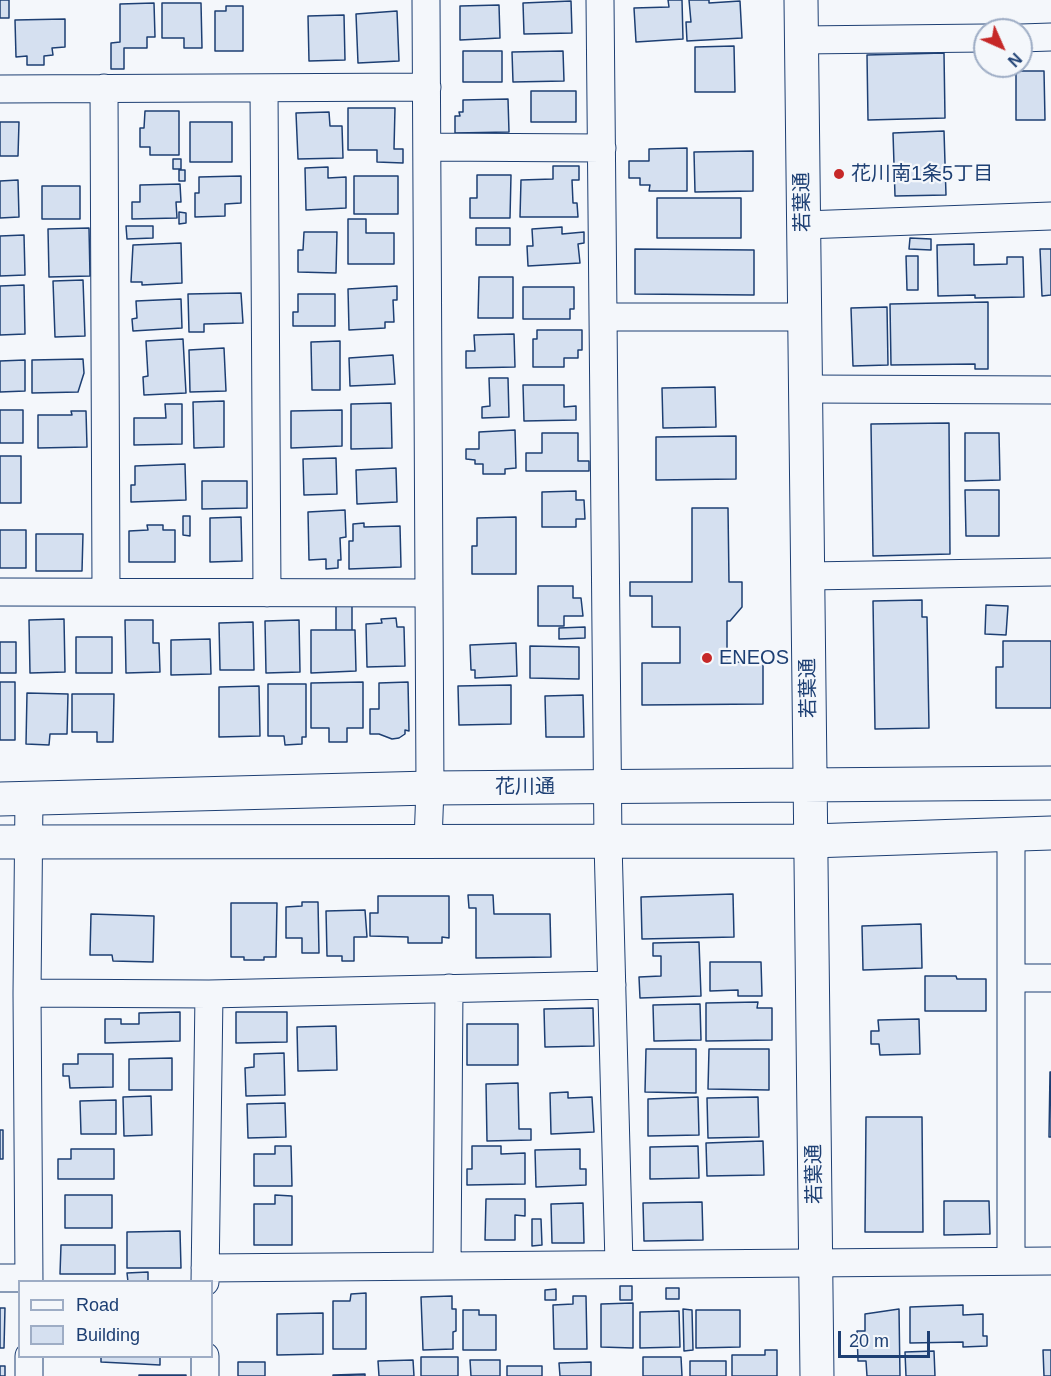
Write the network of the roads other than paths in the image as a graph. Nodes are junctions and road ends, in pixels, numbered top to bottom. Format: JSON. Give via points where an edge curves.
{"nodes":[{"id":1,"x":426,"y":0,"type":"edge"},
{"id":2,"x":600,"y":0,"type":"edge"},
{"id":3,"x":801,"y":0,"type":"edge"},
{"id":4,"x":1051,"y":37,"type":"edge"},
{"id":5,"x":973,"y":38,"type":"edge"},
{"id":6,"x":1033,"y":38,"type":"edge"},
{"id":7,"x":801,"y":40,"type":"junction"},
{"id":8,"x":427,"y":87,"type":"junction"},
{"id":9,"x":104,"y":88,"type":"junction"},
{"id":10,"x":264,"y":88,"type":"junction"},
{"id":11,"x":0,"y":89,"type":"edge"},
{"id":12,"x":427,"y":147,"type":"junction"},
{"id":13,"x":602,"y":148,"type":"junction"},
{"id":14,"x":1051,"y":216,"type":"edge"},
{"id":15,"x":804,"y":225,"type":"junction"},
{"id":16,"x":805,"y":317,"type":"junction"},
{"id":17,"x":603,"y":318,"type":"junction"},
{"id":18,"x":806,"y":389,"type":"junction"},
{"id":19,"x":1051,"y":390,"type":"edge"},
{"id":20,"x":1051,"y":572,"type":"edge"},
{"id":21,"x":808,"y":576,"type":"junction"},
{"id":22,"x":0,"y":592,"type":"edge"},
{"id":23,"x":106,"y":592,"type":"junction"},
{"id":24,"x":267,"y":593,"type":"junction"},
{"id":25,"x":429,"y":593,"type":"junction"},
{"id":26,"x":1051,"y":783,"type":"edge"},
{"id":27,"x":810,"y":785,"type":"junction"},
{"id":28,"x":608,"y":787,"type":"junction"},
{"id":29,"x":430,"y":788,"type":"junction"},
{"id":30,"x":14,"y":798,"type":"edge"},
{"id":31,"x":1051,"y":833,"type":"edge"},
{"id":32,"x":1011,"y":834,"type":"junction"},
{"id":33,"x":15,"y":842,"type":"edge"},
{"id":34,"x":428,"y":842,"type":"junction"},
{"id":35,"x":608,"y":842,"type":"junction"},
{"id":36,"x":811,"y":842,"type":"junction"},
{"id":37,"x":1011,"y":978,"type":"junction"},
{"id":38,"x":1051,"y":978,"type":"edge"},
{"id":39,"x":612,"y":985,"type":"junction"},
{"id":40,"x":448,"y":988,"type":"junction"},
{"id":41,"x":27,"y":993,"type":"junction"},
{"id":42,"x":209,"y":993,"type":"junction"},
{"id":43,"x":1011,"y":1261,"type":"junction"},
{"id":44,"x":1051,"y":1261,"type":"edge"},
{"id":45,"x":816,"y":1262,"type":"junction"},
{"id":46,"x":619,"y":1264,"type":"junction"},
{"id":47,"x":447,"y":1265,"type":"junction"},
{"id":48,"x":205,"y":1275,"type":"edge"},
{"id":49,"x":0,"y":1278,"type":"edge"},
{"id":50,"x":29,"y":1280,"type":"edge"},
{"id":51,"x":29,"y":1358,"type":"edge"},
{"id":52,"x":205,"y":1358,"type":"edge"},
{"id":53,"x":29,"y":1376,"type":"edge"},
{"id":54,"x":205,"y":1376,"type":"edge"},
{"id":55,"x":817,"y":1376,"type":"edge"}],
"edges":[{"from":1,"to":8,"type":"street"},
{"from":2,"to":13,"type":"street"},
{"from":3,"to":7,"type":"street","name":"若葉通"},
{"from":4,"to":6,"type":"street"},
{"from":5,"to":7,"type":"street"},
{"from":7,"to":15,"type":"street","name":"若葉通"},
{"from":8,"to":10,"type":"street"},
{"from":8,"to":12,"type":"street"},
{"from":9,"to":10,"type":"street"},
{"from":9,"to":11,"type":"street"},
{"from":9,"to":23,"type":"street"},
{"from":10,"to":24,"type":"street"},
{"from":12,"to":13,"type":"street"},
{"from":12,"to":25,"type":"street"},
{"from":13,"to":17,"type":"street"},
{"from":14,"to":15,"type":"street"},
{"from":15,"to":16,"type":"street","name":"若葉通"},
{"from":16,"to":17,"type":"street"},
{"from":16,"to":18,"type":"street","name":"若葉通"},
{"from":17,"to":28,"type":"street"},
{"from":18,"to":19,"type":"street"},
{"from":18,"to":21,"type":"street","name":"若葉通"},
{"from":20,"to":21,"type":"street"},
{"from":21,"to":27,"type":"street","name":"若葉通"},
{"from":22,"to":23,"type":"street"},
{"from":23,"to":24,"type":"street"},
{"from":24,"to":25,"type":"street"},
{"from":25,"to":29,"type":"street"},
{"from":26,"to":27,"type":"street","name":"花川通"},
{"from":27,"to":28,"type":"street","name":"花川通"},
{"from":27,"to":36,"type":"street","name":"若葉通"},
{"from":28,"to":29,"type":"street","name":"花川通"},
{"from":28,"to":35,"type":"street"},
{"from":29,"to":30,"type":"street","name":"花川通"},
{"from":29,"to":34,"type":"street"},
{"from":30,"to":33,"type":"street"},
{"from":31,"to":32,"type":"street"},
{"from":32,"to":36,"type":"street"},
{"from":32,"to":37,"type":"street"},
{"from":33,"to":34,"type":"street"},
{"from":33,"to":41,"type":"street"},
{"from":34,"to":35,"type":"street"},
{"from":35,"to":36,"type":"street"},
{"from":35,"to":39,"type":"street"},
{"from":36,"to":45,"type":"street","name":"若葉通"},
{"from":37,"to":38,"type":"street"},
{"from":37,"to":43,"type":"street"},
{"from":39,"to":40,"type":"street"},
{"from":39,"to":46,"type":"street"},
{"from":40,"to":42,"type":"street"},
{"from":40,"to":47,"type":"street"},
{"from":41,"to":42,"type":"street"},
{"from":41,"to":50,"type":"street"},
{"from":42,"to":48,"type":"street"},
{"from":43,"to":44,"type":"street"},
{"from":43,"to":45,"type":"street"},
{"from":45,"to":46,"type":"street"},
{"from":45,"to":55,"type":"street","name":"若葉通"},
{"from":46,"to":47,"type":"street"},
{"from":47,"to":48,"type":"street"},
{"from":49,"to":50,"type":"street"},
{"from":51,"to":53,"type":"street"},
{"from":52,"to":54,"type":"street"}]}
